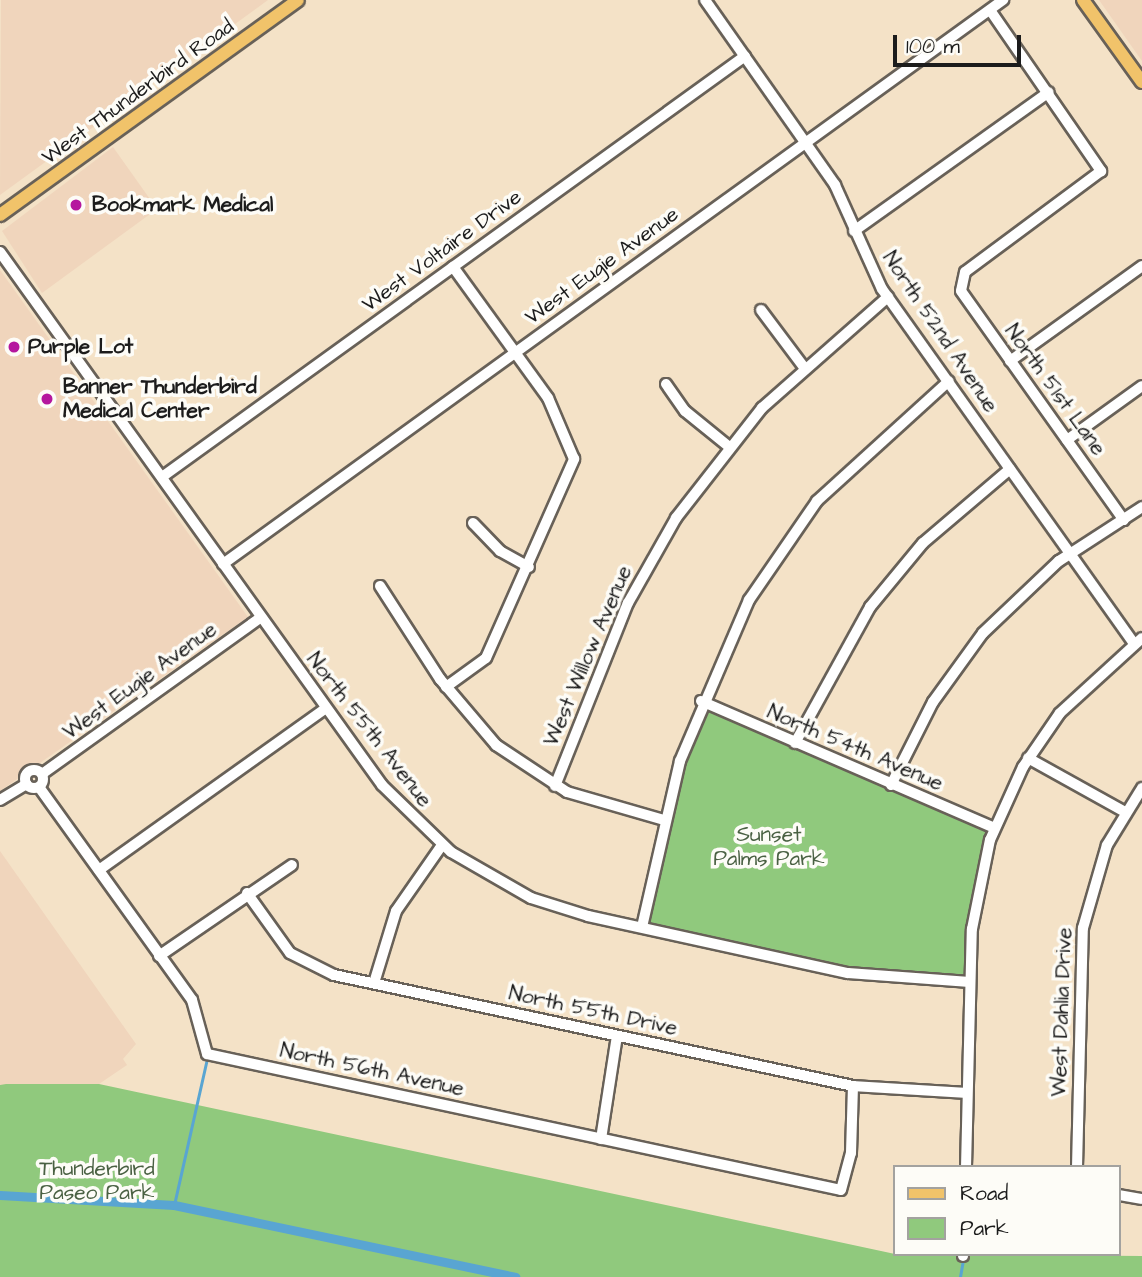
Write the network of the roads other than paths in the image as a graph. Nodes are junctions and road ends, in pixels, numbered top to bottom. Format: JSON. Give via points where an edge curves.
{"nodes":[{"id":1,"x":705,"y":0,"type":"edge"},
{"id":2,"x":1003,"y":0,"type":"edge"},
{"id":3,"x":1083,"y":0,"type":"edge"},
{"id":4,"x":296,"y":1,"type":"edge"},
{"id":5,"x":990,"y":10,"type":"junction"},
{"id":6,"x":745,"y":56,"type":"junction"},
{"id":7,"x":1142,"y":82,"type":"edge"},
{"id":8,"x":1049,"y":92,"type":"junction"},
{"id":9,"x":806,"y":142,"type":"junction"},
{"id":10,"x":0,"y":215,"type":"edge"},
{"id":11,"x":855,"y":231,"type":"junction"},
{"id":12,"x":0,"y":252,"type":"edge"},
{"id":13,"x":1142,"y":266,"type":"edge"},
{"id":14,"x":453,"y":267,"type":"junction"},
{"id":15,"x":888,"y":297,"type":"junction"},
{"id":16,"x":761,"y":310,"type":"dead end"},
{"id":17,"x":515,"y":353,"type":"junction"},
{"id":18,"x":1010,"y":361,"type":"junction"},
{"id":19,"x":803,"y":366,"type":"junction"},
{"id":20,"x":949,"y":382,"type":"junction"},
{"id":21,"x":667,"y":384,"type":"dead end"},
{"id":22,"x":1142,"y":386,"type":"edge"},
{"id":23,"x":1067,"y":439,"type":"junction"},
{"id":24,"x":728,"y":446,"type":"junction"},
{"id":25,"x":1010,"y":469,"type":"junction"},
{"id":26,"x":162,"y":477,"type":"junction"},
{"id":27,"x":1142,"y":507,"type":"edge"},
{"id":28,"x":1124,"y":520,"type":"junction"},
{"id":29,"x":473,"y":523,"type":"dead end"},
{"id":30,"x":1070,"y":554,"type":"junction"},
{"id":31,"x":223,"y":565,"type":"junction"},
{"id":32,"x":529,"y":568,"type":"junction"},
{"id":33,"x":380,"y":586,"type":"dead end"},
{"id":34,"x":260,"y":618,"type":"junction"},
{"id":35,"x":1138,"y":641,"type":"edge"},
{"id":36,"x":446,"y":687,"type":"junction"},
{"id":37,"x":701,"y":701,"type":"junction"},
{"id":38,"x":325,"y":709,"type":"junction"},
{"id":39,"x":795,"y":743,"type":"junction"},
{"id":40,"x":1028,"y":758,"type":"junction"},
{"id":41,"x":42,"y":774,"type":"junction"},
{"id":42,"x":27,"y":784,"type":"junction"},
{"id":43,"x":891,"y":785,"type":"junction"},
{"id":44,"x":39,"y":786,"type":"junction"},
{"id":45,"x":555,"y":786,"type":"junction"},
{"id":46,"x":1142,"y":788,"type":"edge"},
{"id":47,"x":0,"y":800,"type":"edge"},
{"id":48,"x":1125,"y":812,"type":"junction"},
{"id":49,"x":664,"y":820,"type":"junction"},
{"id":50,"x":994,"y":828,"type":"junction"},
{"id":51,"x":443,"y":845,"type":"junction"},
{"id":52,"x":292,"y":865,"type":"dead end"},
{"id":53,"x":99,"y":870,"type":"junction"},
{"id":54,"x":247,"y":893,"type":"junction"},
{"id":55,"x":642,"y":927,"type":"junction"},
{"id":56,"x":159,"y":956,"type":"junction"},
{"id":57,"x":970,"y":982,"type":"junction"},
{"id":58,"x":374,"y":983,"type":"junction"},
{"id":59,"x":617,"y":1036,"type":"junction"},
{"id":60,"x":853,"y":1086,"type":"junction"},
{"id":61,"x":967,"y":1093,"type":"junction"},
{"id":62,"x":601,"y":1139,"type":"junction"},
{"id":63,"x":965,"y":1165,"type":"edge"},
{"id":64,"x":1077,"y":1165,"type":"edge"},
{"id":65,"x":1121,"y":1195,"type":"edge"},
{"id":66,"x":1142,"y":1199,"type":"edge"}],
"edges":[{"from":1,"to":6,"type":"street","name":"North 52nd Avenue"},
{"from":2,"to":5,"type":"street","name":"West Eugie Avenue"},
{"from":3,"to":7,"type":"main road"},
{"from":4,"to":10,"type":"main road","name":"West Thunderbird Road"},
{"from":5,"to":8,"type":"street"},
{"from":5,"to":9,"type":"street","name":"West Eugie Avenue"},
{"from":6,"to":9,"type":"street","name":"North 52nd Avenue"},
{"from":6,"to":14,"type":"street","name":"West Voltaire Drive"},
{"from":8,"to":11,"type":"street"},
{"from":8,"to":18,"type":"street","name":"North 51st Lane","via":[[1101,171],[959,281]]},
{"from":9,"to":11,"type":"street","name":"North 52nd Avenue"},
{"from":9,"to":17,"type":"street","name":"West Eugie Avenue"},
{"from":11,"to":15,"type":"street","name":"North 52nd Avenue"},
{"from":12,"to":26,"type":"street","name":"North 55th Avenue"},
{"from":13,"to":18,"type":"street"},
{"from":14,"to":17,"type":"street"},
{"from":14,"to":26,"type":"street","name":"West Voltaire Drive"},
{"from":15,"to":19,"type":"street","name":"West Willow Avenue"},
{"from":15,"to":20,"type":"street","name":"North 52nd Avenue"},
{"from":16,"to":19,"type":"street"},
{"from":17,"to":31,"type":"street","name":"West Eugie Avenue"},
{"from":17,"to":32,"type":"street","via":[[555,410],[575,459]]},
{"from":18,"to":23,"type":"street","name":"North 51st Lane"},
{"from":19,"to":24,"type":"street","name":"West Willow Avenue"},
{"from":20,"to":25,"type":"street","name":"North 52nd Avenue"},
{"from":20,"to":37,"type":"street","via":[[817,501],[749,600]]},
{"from":21,"to":24,"type":"street","via":[[685,411]]},
{"from":22,"to":23,"type":"street"},
{"from":23,"to":28,"type":"street","name":"North 51st Lane"},
{"from":24,"to":45,"type":"street","name":"West Willow Avenue","via":[[634,592]]},
{"from":25,"to":30,"type":"street","name":"North 52nd Avenue"},
{"from":25,"to":39,"type":"street","via":[[942,525],[877,598],[836,661]]},
{"from":26,"to":31,"type":"street","name":"North 55th Avenue"},
{"from":27,"to":28,"type":"street"},
{"from":28,"to":30,"type":"street"},
{"from":29,"to":32,"type":"street","via":[[500,551]]},
{"from":30,"to":35,"type":"street","name":"North 52nd Avenue"},
{"from":30,"to":43,"type":"street","via":[[1009,605],[964,656]]},
{"from":31,"to":34,"type":"street","name":"North 55th Avenue"},
{"from":32,"to":36,"type":"street","via":[[486,658]]},
{"from":33,"to":36,"type":"street"},
{"from":34,"to":38,"type":"street","name":"North 55th Avenue"},
{"from":34,"to":41,"type":"street","name":"West Eugie Avenue"},
{"from":35,"to":40,"type":"street","via":[[1074,697]]},
{"from":36,"to":45,"type":"street","via":[[496,746]]},
{"from":37,"to":39,"type":"street","name":"North 54th Avenue"},
{"from":37,"to":49,"type":"street"},
{"from":38,"to":51,"type":"street","name":"North 55th Avenue","via":[[382,785]]},
{"from":38,"to":53,"type":"street"},
{"from":39,"to":43,"type":"street","name":"North 54th Avenue"},
{"from":40,"to":48,"type":"street"},
{"from":40,"to":50,"type":"street"},
{"from":41,"to":42,"type":"street","name":"West Eugie Avenue","via":[[29,772]]},
{"from":41,"to":44,"type":"street"},
{"from":42,"to":44,"type":"street"},
{"from":42,"to":47,"type":"street","name":"West Eugie Avenue"},
{"from":43,"to":50,"type":"street","name":"North 54th Avenue"},
{"from":44,"to":53,"type":"street","name":"North 56th Avenue"},
{"from":45,"to":49,"type":"street"},
{"from":46,"to":48,"type":"street","name":"West Dahlia Drive"},
{"from":48,"to":64,"type":"street","name":"West Dahlia Drive","via":[[1099,866],[1083,928]]},
{"from":49,"to":55,"type":"street"},
{"from":50,"to":57,"type":"street","via":[[974,907]]},
{"from":51,"to":55,"type":"street","name":"North 55th Avenue","via":[[531,898]]},
{"from":51,"to":58,"type":"street","via":[[396,911]]},
{"from":52,"to":54,"type":"street"},
{"from":53,"to":56,"type":"street","name":"North 56th Avenue"},
{"from":54,"to":56,"type":"street"},
{"from":54,"to":58,"type":"street","name":"North 55th Drive","via":[[305,965]]},
{"from":55,"to":57,"type":"street","name":"North 55th Avenue","via":[[848,972]]},
{"from":56,"to":62,"type":"street","name":"North 56th Avenue","via":[[197,1010],[207,1054]]},
{"from":57,"to":61,"type":"street"},
{"from":58,"to":59,"type":"street","name":"North 55th Drive"},
{"from":59,"to":60,"type":"street","name":"North 55th Drive"},
{"from":59,"to":62,"type":"street"},
{"from":60,"to":61,"type":"street","name":"North 55th Drive"},
{"from":60,"to":62,"type":"street","name":"North 56th Avenue","via":[[851,1153],[841,1190]]},
{"from":61,"to":63,"type":"street"},
{"from":65,"to":66,"type":"street"}]}
